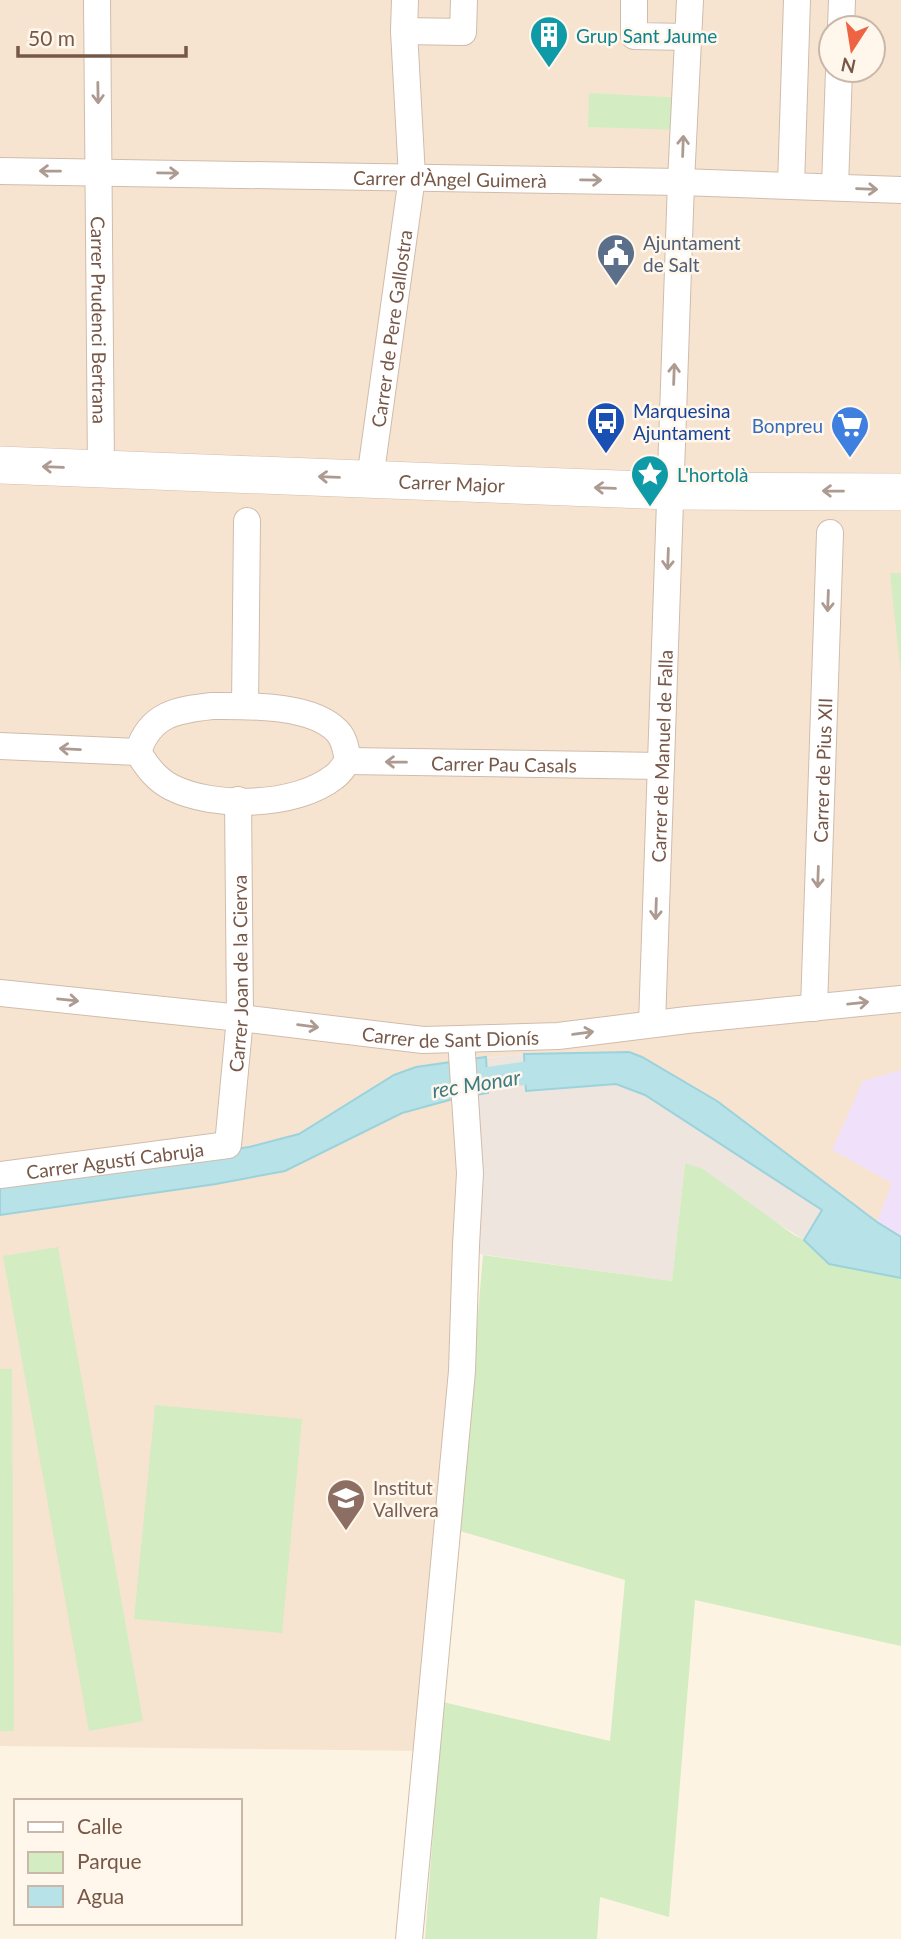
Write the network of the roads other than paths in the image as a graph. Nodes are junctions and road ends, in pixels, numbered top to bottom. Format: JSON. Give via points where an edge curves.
{"nodes":[{"id":1,"x":97,"y":0,"type":"edge"},
{"id":2,"x":405,"y":0,"type":"edge"},
{"id":3,"x":464,"y":0,"type":"edge"},
{"id":4,"x":634,"y":0,"type":"edge"},
{"id":5,"x":690,"y":0,"type":"edge"},
{"id":6,"x":797,"y":0,"type":"edge"},
{"id":7,"x":404,"y":31,"type":"junction"},
{"id":8,"x":688,"y":37,"type":"junction"},
{"id":9,"x":839,"y":84,"type":"edge"},
{"id":10,"x":0,"y":171,"type":"edge"},
{"id":11,"x":99,"y":172,"type":"junction"},
{"id":12,"x":412,"y":177,"type":"junction"},
{"id":13,"x":681,"y":182,"type":"junction"},
{"id":14,"x":791,"y":186,"type":"junction"},
{"id":15,"x":835,"y":187,"type":"junction"},
{"id":16,"x":901,"y":190,"type":"edge"},
{"id":17,"x":0,"y":465,"type":"edge"},
{"id":18,"x":101,"y":469,"type":"junction"},
{"id":19,"x":370,"y":479,"type":"junction"},
{"id":20,"x":670,"y":491,"type":"junction"},
{"id":21,"x":901,"y":492,"type":"edge"},
{"id":22,"x":247,"y":521,"type":"dead end"},
{"id":23,"x":830,"y":533,"type":"dead end"},
{"id":24,"x":245,"y":706,"type":"junction"},
{"id":25,"x":0,"y":746,"type":"edge"},
{"id":26,"x":138,"y":752,"type":"junction"},
{"id":27,"x":348,"y":761,"type":"junction"},
{"id":28,"x":661,"y":766,"type":"junction"},
{"id":29,"x":238,"y":800,"type":"junction"},
{"id":30,"x":0,"y":993,"type":"edge"},
{"id":31,"x":901,"y":999,"type":"edge"},
{"id":32,"x":814,"y":1007,"type":"junction"},
{"id":33,"x":240,"y":1018,"type":"junction"},
{"id":34,"x":652,"y":1024,"type":"junction"},
{"id":35,"x":461,"y":1046,"type":"junction"},
{"id":36,"x":228,"y":1145,"type":"joint"},
{"id":37,"x":0,"y":1175,"type":"edge"},
{"id":38,"x":409,"y":1939,"type":"edge"}],
"edges":[{"from":1,"to":11,"type":"street","name":"Carrer Prudenci Bertrana","one_way":true},
{"from":2,"to":7,"type":"street","name":"Carrer de Pere Gallostra"},
{"from":3,"to":7,"type":"street","via":[[463,32]]},
{"from":4,"to":8,"type":"street","via":[[634,36]]},
{"from":5,"to":8,"type":"street","name":"Carrer de Manuel de Falla"},
{"from":6,"to":14,"type":"street"},
{"from":7,"to":12,"type":"street","name":"Carrer de Pere Gallostra"},
{"from":13,"to":8,"type":"street","name":"Carrer de Manuel de Falla","one_way":true},
{"from":9,"to":15,"type":"street"},
{"from":11,"to":10,"type":"street","name":"Carrer d'Àngel Guimerà","one_way":true},
{"from":11,"to":12,"type":"street","name":"Carrer d'Àngel Guimerà","one_way":true},
{"from":11,"to":18,"type":"street","name":"Carrer Prudenci Bertrana"},
{"from":12,"to":13,"type":"street","name":"Carrer d'Àngel Guimerà","one_way":true},
{"from":12,"to":19,"type":"street","name":"Carrer de Pere Gallostra"},
{"from":13,"to":14,"type":"street","name":"Carrer d'Àngel Guimerà"},
{"from":20,"to":13,"type":"street","name":"Carrer de Manuel de Falla","one_way":true},
{"from":14,"to":15,"type":"street","name":"Carrer d'Àngel Guimerà"},
{"from":15,"to":16,"type":"street","name":"Carrer d'Àngel Guimerà","one_way":true},
{"from":18,"to":17,"type":"street","name":"Carrer Major","one_way":true},
{"from":19,"to":18,"type":"street","name":"Carrer Major","one_way":true},
{"from":20,"to":19,"type":"street","name":"Carrer Major","one_way":true},
{"from":21,"to":20,"type":"street","name":"Carrer Major","one_way":true},
{"from":20,"to":28,"type":"street","name":"Carrer de Manuel de Falla","one_way":true},
{"from":22,"to":24,"type":"street"},
{"from":23,"to":32,"type":"street","name":"Carrer de Pius XII","one_way":true},
{"from":24,"to":26,"type":"street","via":[[212,706],[166,715],[147,731]]},
{"from":24,"to":27,"type":"street","via":[[323,719],[345,743]]},
{"from":26,"to":25,"type":"street","one_way":true},
{"from":26,"to":29,"type":"street","via":[[150,772],[172,787],[212,799]]},
{"from":28,"to":27,"type":"street","name":"Carrer Pau Casals","one_way":true},
{"from":27,"to":29,"type":"street","via":[[336,776],[301,794]]},
{"from":28,"to":34,"type":"street","name":"Carrer de Manuel de Falla","one_way":true},
{"from":29,"to":33,"type":"street","name":"Carrer Joan de la Cierva"},
{"from":30,"to":33,"type":"street","name":"Carrer de Sant Dionís","one_way":true},
{"from":32,"to":31,"type":"street","name":"Carrer de Sant Dionís","one_way":true},
{"from":32,"to":34,"type":"street","name":"Carrer de Sant Dionís"},
{"from":33,"to":35,"type":"street","name":"Carrer de Sant Dionís","one_way":true},
{"from":33,"to":36,"type":"street","name":"Carrer Joan de la Cierva"},
{"from":35,"to":34,"type":"street","name":"Carrer de Sant Dionís","one_way":true},
{"from":35,"to":38,"type":"street","via":[[470,1173],[462,1371]]},
{"from":36,"to":37,"type":"street","name":"Carrer Agustí Cabruja"}]}
